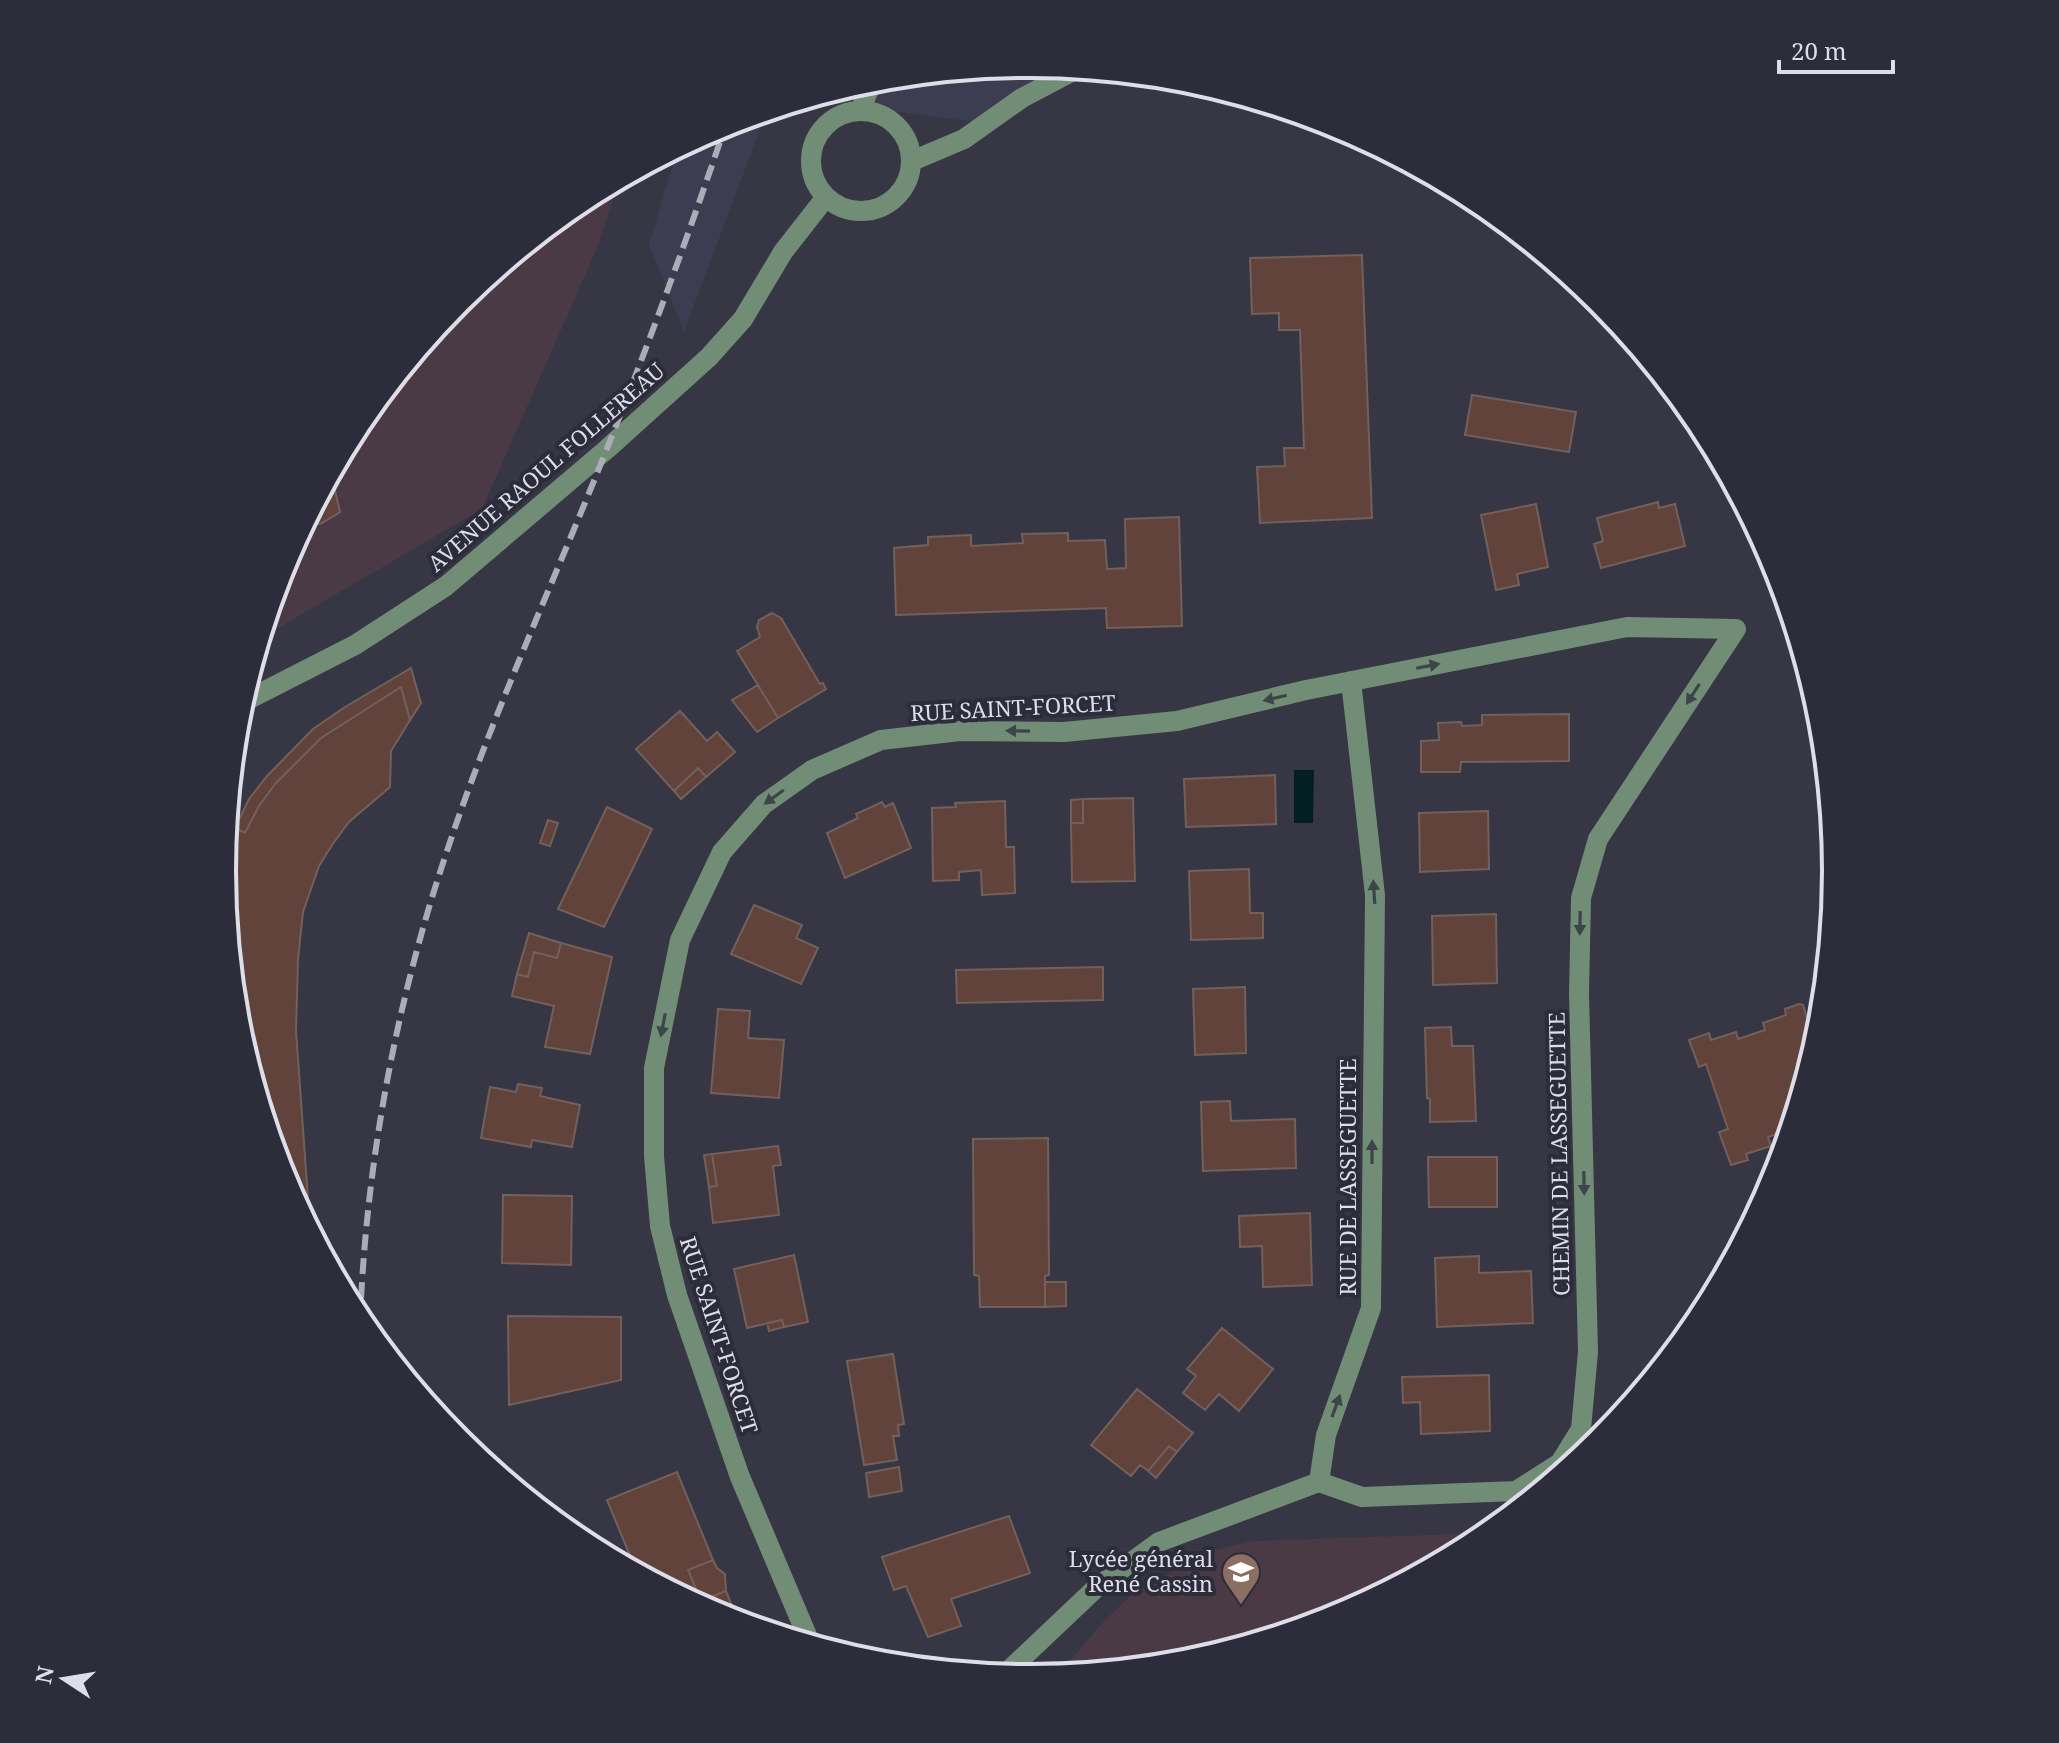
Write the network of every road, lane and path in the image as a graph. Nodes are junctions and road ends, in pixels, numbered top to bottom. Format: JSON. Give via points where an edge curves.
{"nodes":[{"id":1,"x":1058,"y":79,"type":"edge"},
{"id":2,"x":866,"y":95,"type":"edge"},
{"id":3,"x":860,"y":111,"type":"junction"},
{"id":4,"x":912,"y":161,"type":"junction"},
{"id":5,"x":826,"y":197,"type":"junction"},
{"id":6,"x":1736,"y":629,"type":"joint"},
{"id":7,"x":1351,"y":681,"type":"junction"},
{"id":8,"x":256,"y":695,"type":"edge"},
{"id":9,"x":1562,"y":1460,"type":"edge"},
{"id":10,"x":1555,"y":1466,"type":"edge"},
{"id":11,"x":1319,"y":1482,"type":"junction"},
{"id":12,"x":806,"y":1633,"type":"edge"},
{"id":13,"x":1015,"y":1664,"type":"edge"}],
"edges":[{"from":1,"to":4,"type":"street","via":[[964,139]]},
{"from":2,"to":3,"type":"street"},
{"from":3,"to":4,"type":"street","via":[[896,124]]},
{"from":3,"to":5,"type":"street","via":[[829,122],[812,150],[811,167]]},
{"from":4,"to":5,"type":"street","via":[[897,197],[880,207],[842,208]]},
{"from":5,"to":8,"type":"street","name":"AVENUE RAOUL FOLLEREAU","via":[[783,252],[743,319],[607,449],[446,586],[355,645]]},
{"from":7,"to":6,"type":"street","name":"RUE SAINT-FORCET","one_way":true,"via":[[1627,627]]},
{"from":6,"to":9,"type":"street","name":"CHEMIN DE LASSEGUETTE","one_way":true,"via":[[1598,839],[1581,898],[1588,1352],[1581,1429]]},
{"from":11,"to":7,"type":"street","name":"RUE DE LASSEGUETTE","one_way":true,"via":[[1326,1435],[1371,1308],[1375,895]]},
{"from":7,"to":12,"type":"street","name":"RUE SAINT-FORCET","one_way":true,"via":[[1177,721],[881,740],[812,770],[776,795],[722,852],[680,940],[654,1068],[660,1226],[677,1295],[740,1477]]},
{"from":10,"to":11,"type":"street","name":"CHEMIN DE LASSEGUETTE","one_way":true,"via":[[1516,1491],[1362,1497]]},
{"from":11,"to":13,"type":"street","via":[[1159,1542],[1097,1587]]}]}
